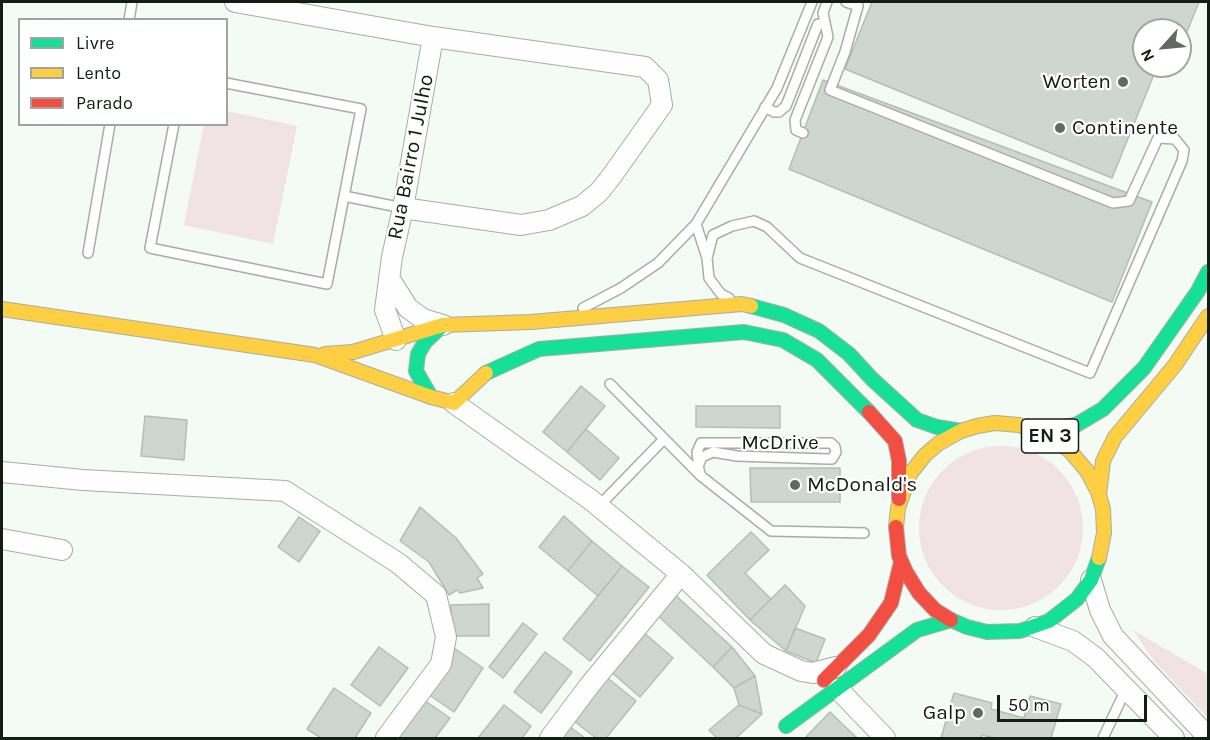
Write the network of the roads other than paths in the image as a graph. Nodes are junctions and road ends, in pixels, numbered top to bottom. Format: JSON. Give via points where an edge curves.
{"nodes":[{"id":1,"x":132,"y":2,"type":"edge"},
{"id":2,"x":235,"y":2,"type":"edge"},
{"id":3,"x":812,"y":2,"type":"edge"},
{"id":4,"x":827,"y":2,"type":"edge"},
{"id":5,"x":846,"y":2,"type":"edge"},
{"id":6,"x":129,"y":18,"type":"edge"},
{"id":7,"x":818,"y":24,"type":"dead end"},
{"id":8,"x":434,"y":37,"type":"junction"},
{"id":9,"x":228,"y":83,"type":"edge"},
{"id":10,"x":765,"y":107,"type":"junction"},
{"id":11,"x":110,"y":126,"type":"edge"},
{"id":12,"x":174,"y":126,"type":"edge"},
{"id":13,"x":803,"y":133,"type":"dead end"},
{"id":14,"x":344,"y":196,"type":"junction"},
{"id":15,"x":403,"y":208,"type":"junction"},
{"id":16,"x":696,"y":224,"type":"junction"},
{"id":17,"x":88,"y":254,"type":"dead end"},
{"id":18,"x":707,"y":258,"type":"junction"},
{"id":19,"x":1209,"y":272,"type":"edge"},
{"id":20,"x":389,"y":278,"type":"junction"},
{"id":21,"x":742,"y":304,"type":"junction"},
{"id":22,"x":2,"y":309,"type":"edge"},
{"id":23,"x":385,"y":310,"type":"junction"},
{"id":24,"x":1209,"y":316,"type":"edge"},
{"id":25,"x":562,"y":319,"type":"junction"},
{"id":26,"x":443,"y":326,"type":"junction"},
{"id":27,"x":397,"y":344,"type":"junction"},
{"id":28,"x":353,"y":352,"type":"junction"},
{"id":29,"x":315,"y":355,"type":"junction"},
{"id":30,"x":610,"y":384,"type":"dead end"},
{"id":31,"x":431,"y":397,"type":"junction"},
{"id":32,"x":454,"y":403,"type":"junction"},
{"id":33,"x":961,"y":431,"type":"junction"},
{"id":34,"x":1039,"y":431,"type":"junction"},
{"id":35,"x":664,"y":439,"type":"junction"},
{"id":36,"x":699,"y":464,"type":"junction"},
{"id":37,"x":2,"y":472,"type":"edge"},
{"id":38,"x":701,"y":476,"type":"junction"},
{"id":39,"x":1099,"y":495,"type":"junction"},
{"id":40,"x":899,"y":502,"type":"junction"},
{"id":41,"x":599,"y":506,"type":"junction"},
{"id":42,"x":864,"y":533,"type":"dead end"},
{"id":43,"x":2,"y":539,"type":"edge"},
{"id":44,"x":62,"y":550,"type":"dead end"},
{"id":45,"x":902,"y":562,"type":"junction"},
{"id":46,"x":681,"y":574,"type":"junction"},
{"id":47,"x":1091,"y":580,"type":"junction"},
{"id":48,"x":951,"y":620,"type":"junction"},
{"id":49,"x":1035,"y":627,"type":"junction"},
{"id":50,"x":838,"y":666,"type":"junction"},
{"id":51,"x":838,"y":689,"type":"junction"},
{"id":52,"x":1126,"y":689,"type":"junction"},
{"id":53,"x":786,"y":726,"type":"junction"},
{"id":54,"x":1209,"y":736,"type":"edge"},
{"id":55,"x":885,"y":737,"type":"edge"},
{"id":56,"x":386,"y":738,"type":"edge"},
{"id":57,"x":550,"y":738,"type":"edge"},
{"id":58,"x":773,"y":738,"type":"edge"},
{"id":59,"x":1103,"y":738,"type":"edge"},
{"id":60,"x":1174,"y":738,"type":"edge"}],
"edges":[{"from":1,"to":6,"type":"lane"},
{"from":2,"to":8,"type":"street"},
{"from":3,"to":10,"type":"lane","via":[[777,88]]},
{"from":4,"to":13,"type":"lane","via":[[823,13],[828,37],[795,120],[796,130]]},
{"from":5,"to":18,"type":"lane","via":[[858,6],[830,90],[1113,203],[1129,201],[1158,138],[1174,139],[1184,150],[1090,373],[800,258],[767,227],[754,221],[713,235]]},
{"from":7,"to":10,"type":"lane","via":[[786,106],[779,112]]},
{"from":8,"to":15,"type":"street","name":"Rua Bairro 1 Julho"},
{"from":8,"to":15,"type":"street","via":[[645,67],[658,80],[662,105],[599,192],[582,206],[549,220],[521,225]]},
{"from":9,"to":14,"type":"lane","via":[[361,109]]},
{"from":10,"to":16,"type":"lane"},
{"from":11,"to":17,"type":"lane"},
{"from":12,"to":14,"type":"lane","via":[[150,248],[327,284]]},
{"from":14,"to":15,"type":"lane"},
{"from":15,"to":20,"type":"street","name":"Rua Bairro 1 Julho"},
{"from":16,"to":18,"type":"lane"},
{"from":16,"to":25,"type":"lane","via":[[658,263]]},
{"from":18,"to":21,"type":"lane","via":[[709,278],[721,294]]},
{"from":19,"to":34,"type":"street","number":"EN 3","via":[[1144,368],[1103,409],[1076,425]]},
{"from":20,"to":23,"type":"street","name":"Rua Bairro 1 Julho"},
{"from":20,"to":26,"type":"street","via":[[408,308]]},
{"from":21,"to":25,"type":"street"},
{"from":21,"to":33,"type":"street","via":[[784,315],[819,332],[849,354],[917,420]]},
{"from":22,"to":29,"type":"street"},
{"from":23,"to":27,"type":"street"},
{"from":23,"to":28,"type":"street","via":[[371,335]]},
{"from":24,"to":39,"type":"street","number":"EN 3","via":[[1175,365],[1115,437],[1103,461]]},
{"from":25,"to":26,"type":"street"},
{"from":26,"to":27,"type":"street"},
{"from":26,"to":31,"type":"street","via":[[425,342],[412,367]]},
{"from":27,"to":28,"type":"street"},
{"from":28,"to":29,"type":"street"},
{"from":29,"to":31,"type":"street"},
{"from":30,"to":35,"type":"lane"},
{"from":31,"to":32,"type":"street"},
{"from":32,"to":40,"type":"street","via":[[486,373],[539,350],[744,332],[783,340],[817,360],[895,441]]},
{"from":32,"to":41,"type":"street"},
{"from":33,"to":34,"type":"street","number":"EN 3","via":[[1001,423]]},
{"from":33,"to":40,"type":"street","number":"EN 3","via":[[925,455],[907,479]]},
{"from":34,"to":39,"type":"street","number":"EN 3","via":[[1062,444],[1080,461]]},
{"from":35,"to":38,"type":"lane"},
{"from":35,"to":41,"type":"lane"},
{"from":36,"to":36,"type":"lane","name":"McDrive","via":[[697,452],[701,443],[831,443],[836,452],[832,459],[713,452],[702,457]]},
{"from":36,"to":38,"type":"lane"},
{"from":37,"to":56,"type":"street","via":[[285,491],[398,563],[436,595],[446,637],[441,664]]},
{"from":38,"to":42,"type":"lane","via":[[771,531]]},
{"from":39,"to":47,"type":"street","number":"EN 3","via":[[1104,539]]},
{"from":40,"to":45,"type":"street","number":"EN 3","via":[[896,531]]},
{"from":41,"to":46,"type":"street"},
{"from":43,"to":44,"type":"street"},
{"from":45,"to":48,"type":"street","number":"EN 3","via":[[922,598]]},
{"from":45,"to":50,"type":"street","number":"EN 3","via":[[891,603],[869,635]]},
{"from":46,"to":50,"type":"street","via":[[764,654],[813,673]]},
{"from":46,"to":57,"type":"street"},
{"from":47,"to":49,"type":"street","number":"EN 3","via":[[1064,611]]},
{"from":47,"to":54,"type":"street","via":[[1113,636]]},
{"from":48,"to":49,"type":"street","number":"EN 3","via":[[987,632]]},
{"from":48,"to":51,"type":"street","number":"EN 3","via":[[917,630]]},
{"from":49,"to":52,"type":"street","via":[[1073,641]]},
{"from":50,"to":53,"type":"street","number":"EN 3"},
{"from":51,"to":53,"type":"street","number":"EN 3"},
{"from":51,"to":55,"type":"street"},
{"from":52,"to":59,"type":"lane"},
{"from":52,"to":60,"type":"street"},
{"from":53,"to":58,"type":"street","number":"EN 3"}]}
